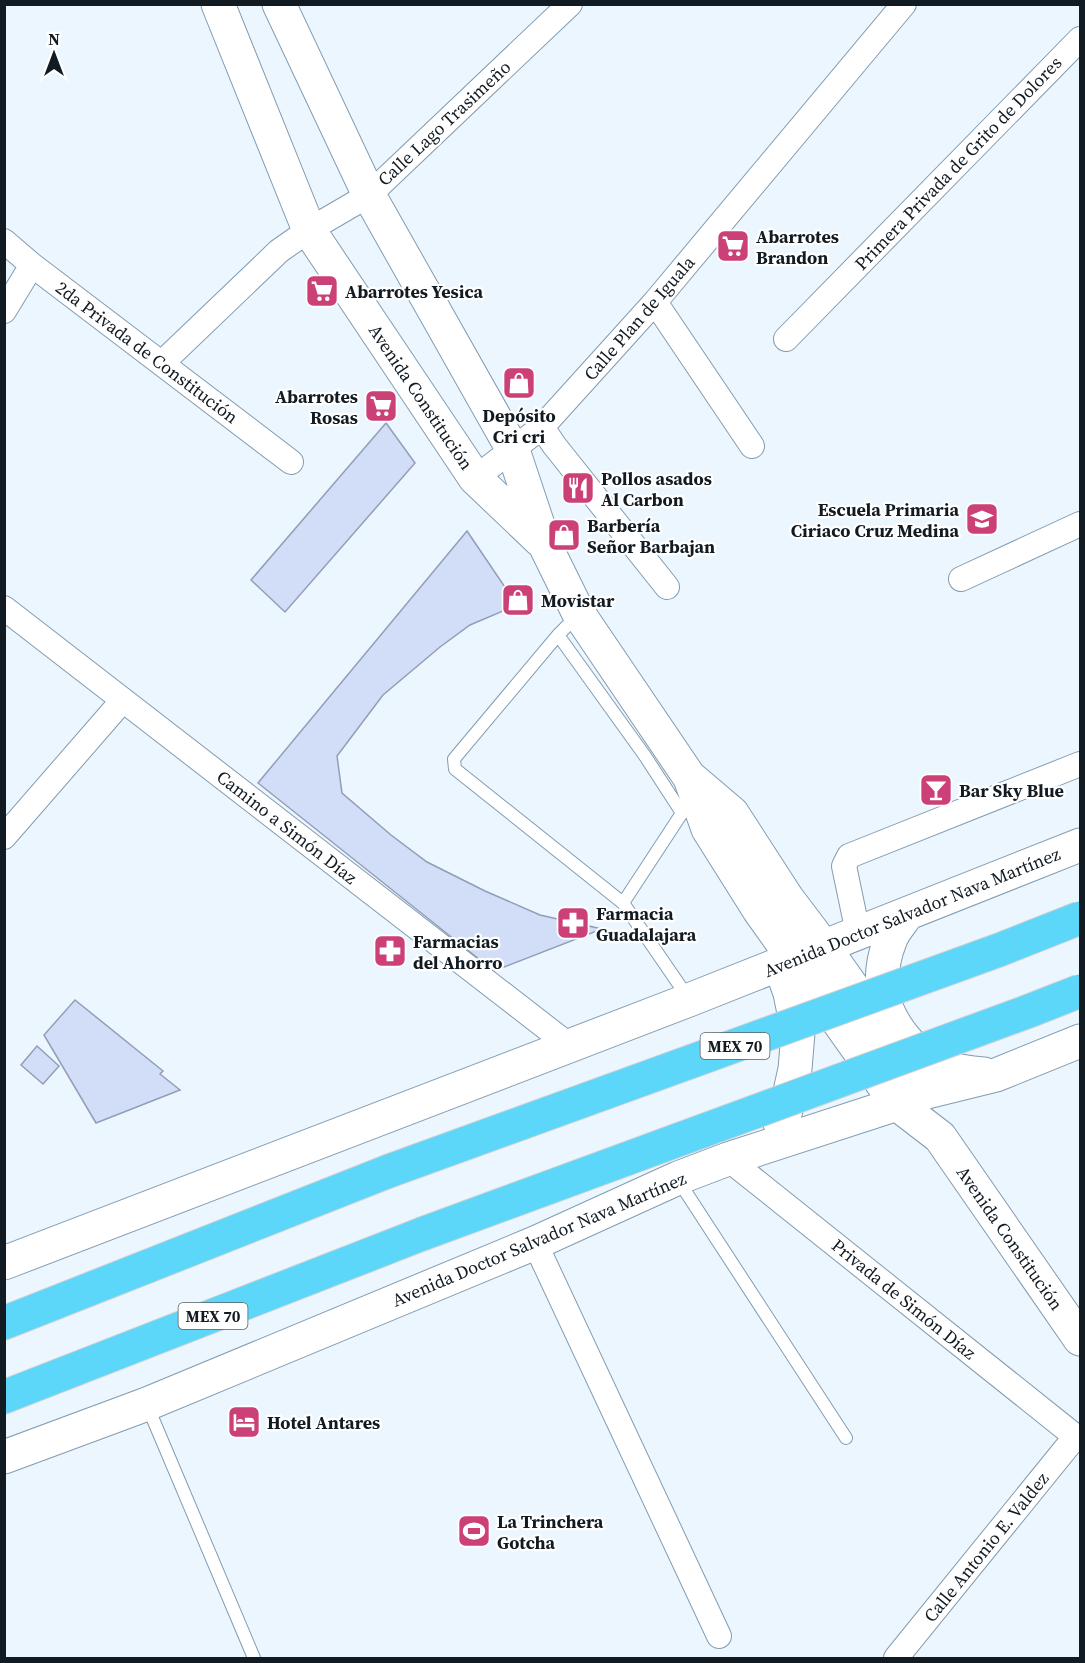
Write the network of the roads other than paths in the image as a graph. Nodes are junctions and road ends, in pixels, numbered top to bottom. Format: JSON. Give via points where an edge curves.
{"nodes":[{"id":1,"x":218,"y":4,"type":"edge"},
{"id":2,"x":279,"y":4,"type":"edge"},
{"id":3,"x":570,"y":4,"type":"edge"},
{"id":4,"x":904,"y":4,"type":"edge"},
{"id":5,"x":1080,"y":39,"type":"edge"},
{"id":6,"x":369,"y":195,"type":"junction"},
{"id":7,"x":309,"y":230,"type":"junction"},
{"id":8,"x":4,"y":241,"type":"edge"},
{"id":9,"x":32,"y":265,"type":"junction"},
{"id":10,"x":655,"y":302,"type":"junction"},
{"id":11,"x":4,"y":311,"type":"edge"},
{"id":12,"x":786,"y":339,"type":"dead end"},
{"id":13,"x":162,"y":363,"type":"junction"},
{"id":14,"x":542,"y":427,"type":"junction"},
{"id":15,"x":752,"y":446,"type":"dead end"},
{"id":16,"x":513,"y":450,"type":"junction"},
{"id":17,"x":291,"y":462,"type":"dead end"},
{"id":18,"x":475,"y":478,"type":"junction"},
{"id":19,"x":1080,"y":524,"type":"edge"},
{"id":20,"x":544,"y":543,"type":"junction"},
{"id":21,"x":961,"y":579,"type":"dead end"},
{"id":22,"x":667,"y":587,"type":"dead end"},
{"id":23,"x":4,"y":608,"type":"edge"},
{"id":24,"x":569,"y":624,"type":"junction"},
{"id":25,"x":123,"y":700,"type":"junction"},
{"id":26,"x":1080,"y":764,"type":"edge"},
{"id":27,"x":690,"y":778,"type":"junction"},
{"id":28,"x":4,"y":837,"type":"edge"},
{"id":29,"x":1080,"y":845,"type":"edge"},
{"id":30,"x":623,"y":903,"type":"junction"},
{"id":31,"x":759,"y":910,"type":"junction"},
{"id":32,"x":907,"y":914,"type":"junction"},
{"id":33,"x":1080,"y":918,"type":"edge"},
{"id":34,"x":858,"y":933,"type":"junction"},
{"id":35,"x":787,"y":962,"type":"junction"},
{"id":36,"x":1080,"y":990,"type":"edge"},
{"id":37,"x":690,"y":1000,"type":"junction"},
{"id":38,"x":1080,"y":1041,"type":"edge"},
{"id":39,"x":570,"y":1046,"type":"junction"},
{"id":40,"x":996,"y":1075,"type":"junction"},
{"id":41,"x":912,"y":1098,"type":"junction"},
{"id":42,"x":743,"y":1154,"type":"junction"},
{"id":43,"x":678,"y":1179,"type":"junction"},
{"id":44,"x":535,"y":1243,"type":"junction"},
{"id":45,"x":4,"y":1263,"type":"edge"},
{"id":46,"x":4,"y":1323,"type":"edge"},
{"id":47,"x":1080,"y":1339,"type":"edge"},
{"id":48,"x":4,"y":1397,"type":"edge"},
{"id":49,"x":147,"y":1404,"type":"junction"},
{"id":50,"x":846,"y":1438,"type":"dead end"},
{"id":51,"x":1078,"y":1438,"type":"edge"},
{"id":52,"x":4,"y":1457,"type":"edge"},
{"id":53,"x":719,"y":1636,"type":"dead end"},
{"id":54,"x":254,"y":1659,"type":"edge"},
{"id":55,"x":896,"y":1659,"type":"edge"}],
"edges":[{"from":1,"to":7,"type":"main road","name":"Avenida Constitución"},
{"from":2,"to":6,"type":"main road","name":"Avenida Constitución"},
{"from":3,"to":6,"type":"street","name":"Calle Lago Trasimeño"},
{"from":4,"to":10,"type":"street","name":"Calle Plan de Iguala"},
{"from":5,"to":12,"type":"street","name":"Primera Privada de Grito de Dolores"},
{"from":6,"to":7,"type":"street","name":"Calle Lago Trasimeño"},
{"from":6,"to":16,"type":"main road","name":"Avenida Constitución"},
{"from":7,"to":13,"type":"street","name":"Calle Lago Trasimeño","via":[[279,251]]},
{"from":7,"to":18,"type":"main road","name":"Avenida Constitución"},
{"from":8,"to":9,"type":"street","name":"2da Privada de Constitución"},
{"from":9,"to":11,"type":"street"},
{"from":9,"to":13,"type":"street","name":"2da Privada de Constitución"},
{"from":10,"to":14,"type":"street","name":"Calle Plan de Iguala"},
{"from":10,"to":15,"type":"street"},
{"from":13,"to":17,"type":"street","name":"2da Privada de Constitución"},
{"from":14,"to":16,"type":"street","name":"Calle Plan de Iguala"},
{"from":14,"to":22,"type":"street"},
{"from":16,"to":18,"type":"street","name":"Calle Plan de Iguala"},
{"from":16,"to":20,"type":"main road","name":"Avenida Constitución"},
{"from":18,"to":20,"type":"main road","name":"Avenida Constitución"},
{"from":19,"to":21,"type":"street"},
{"from":20,"to":24,"type":"main road","name":"Avenida Constitución"},
{"from":23,"to":25,"type":"street","name":"Camino a Simón Díaz"},
{"from":24,"to":27,"type":"main road","name":"Avenida Constitución"},
{"from":24,"to":30,"type":"lane","via":[[682,813]]},
{"from":24,"to":30,"type":"lane","via":[[453,764]]},
{"from":25,"to":28,"type":"street"},
{"from":25,"to":39,"type":"street","name":"Camino a Simón Díaz"},
{"from":26,"to":34,"type":"street","via":[[849,856],[844,866]]},
{"from":27,"to":31,"type":"main road","name":"Avenida Constitución","via":[[708,829]]},
{"from":27,"to":35,"type":"main road","name":"Avenida Constitución","via":[[732,813],[787,898]]},
{"from":29,"to":32,"type":"main road","name":"Avenida Doctor Salvador Nava Martínez"},
{"from":30,"to":37,"type":"lane"},
{"from":31,"to":35,"type":"main road","name":"Avenida Constitución"},
{"from":31,"to":35,"type":"main road","via":[[756,955]]},
{"from":32,"to":34,"type":"main road","name":"Avenida Doctor Salvador Nava Martínez"},
{"from":32,"to":40,"type":"main road","via":[[890,938],[882,966],[883,996],[894,1024],[912,1047],[936,1064]]},
{"from":33,"to":46,"type":"highway","number":"MEX 70","bridge":true,"via":[[389,1172]]},
{"from":34,"to":35,"type":"main road","name":"Avenida Doctor Salvador Nava Martínez"},
{"from":35,"to":37,"type":"main road","name":"Avenida Doctor Salvador Nava Martínez"},
{"from":35,"to":41,"type":"main road","name":"Avenida Constitución"},
{"from":35,"to":42,"type":"main road","via":[[798,1033],[785,1114]]},
{"from":36,"to":48,"type":"highway","name":"Avenida Doctor Salvador Nava Martínez","number":"MEX 70","bridge":true,"via":[[423,1234]]},
{"from":37,"to":39,"type":"main road","name":"Avenida Doctor Salvador Nava Martínez"},
{"from":38,"to":40,"type":"main road","name":"Avenida Doctor Salvador Nava Martínez"},
{"from":39,"to":45,"type":"main road","name":"Avenida Doctor Salvador Nava Martínez"},
{"from":40,"to":41,"type":"main road","name":"Avenida Doctor Salvador Nava Martínez"},
{"from":41,"to":42,"type":"main road","name":"Avenida Doctor Salvador Nava Martínez"},
{"from":41,"to":47,"type":"main road","name":"Avenida Constitución"},
{"from":42,"to":43,"type":"main road","name":"Avenida Doctor Salvador Nava Martínez"},
{"from":42,"to":51,"type":"street","name":"Privada de Simón Díaz"},
{"from":43,"to":44,"type":"main road","name":"Avenida Doctor Salvador Nava Martínez"},
{"from":43,"to":50,"type":"lane"},
{"from":44,"to":49,"type":"main road","name":"Avenida Doctor Salvador Nava Martínez"},
{"from":44,"to":53,"type":"street"},
{"from":49,"to":52,"type":"main road","name":"Avenida Doctor Salvador Nava Martínez"},
{"from":49,"to":54,"type":"lane"},
{"from":51,"to":55,"type":"street","name":"Calle Antonio E. Valdez"}]}
